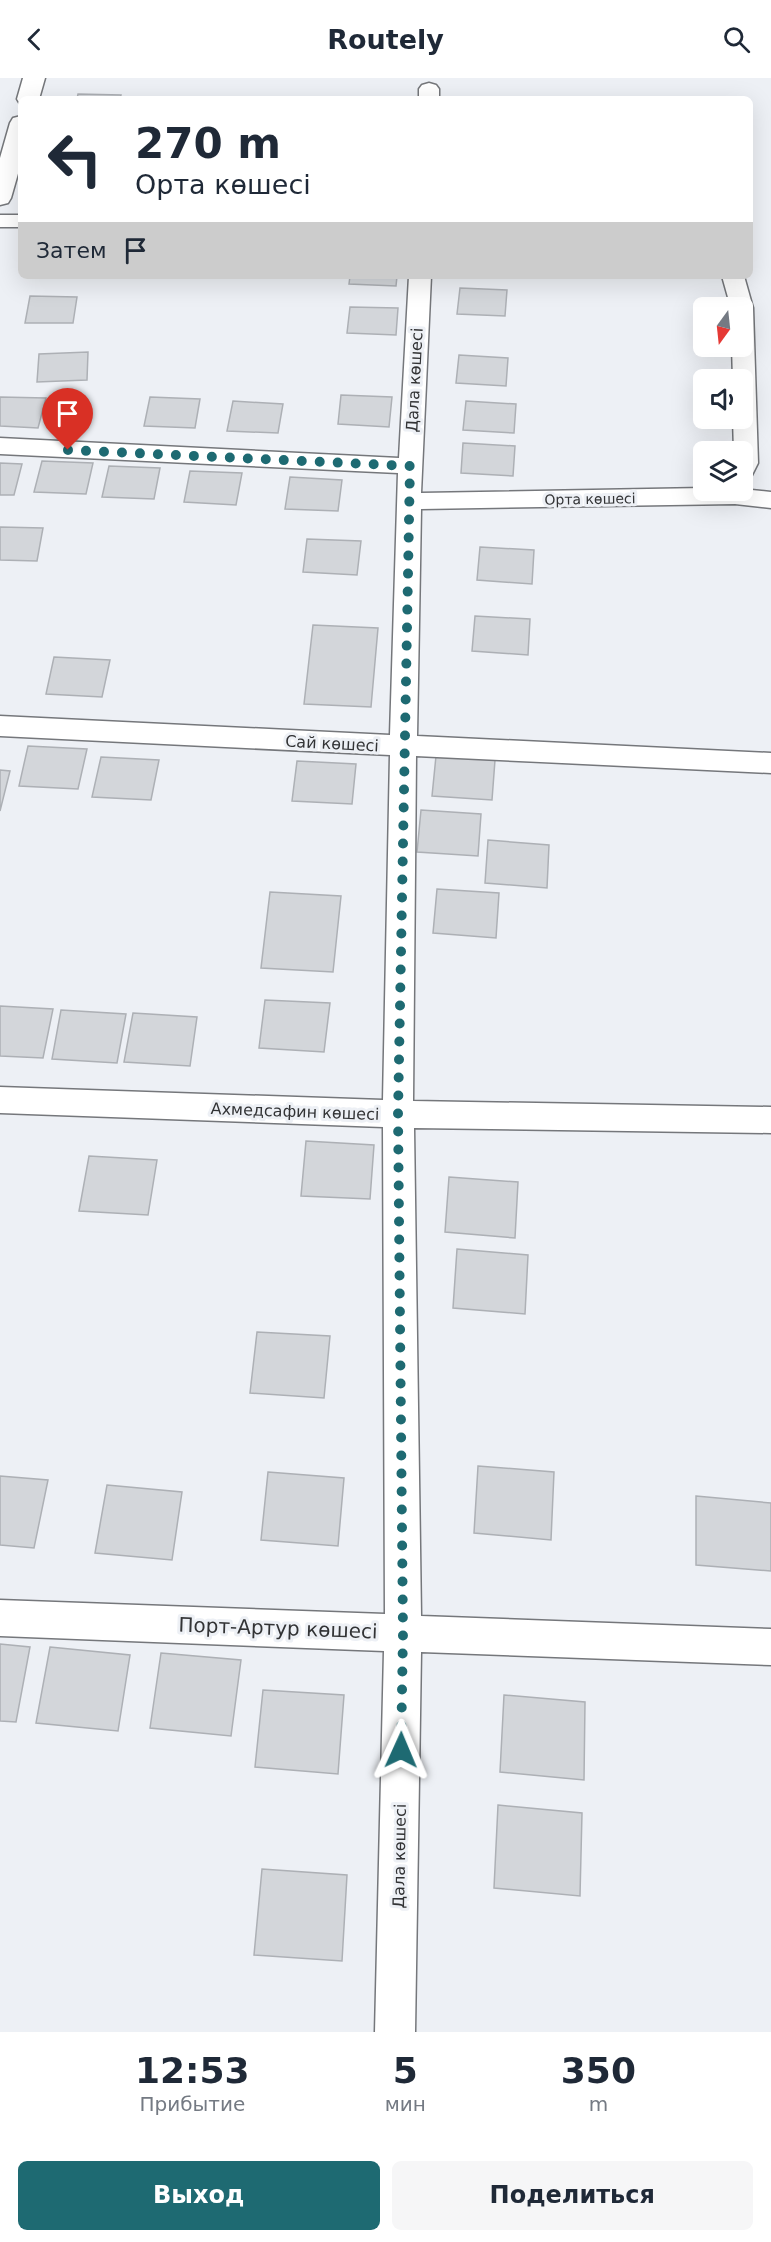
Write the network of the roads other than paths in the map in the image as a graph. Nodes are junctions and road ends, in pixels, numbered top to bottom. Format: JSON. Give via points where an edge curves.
{"nodes":[{"id":1,"x":33,"y":78,"type":"edge"},
{"id":2,"x":29,"y":96,"type":"edge"},
{"id":3,"x":18,"y":134,"type":"edge"},
{"id":4,"x":0,"y":198,"type":"edge"},
{"id":5,"x":0,"y":221,"type":"edge"},
{"id":6,"x":18,"y":221,"type":"edge"},
{"id":7,"x":420,"y":279,"type":"edge"},
{"id":8,"x":734,"y":279,"type":"edge"},
{"id":9,"x":739,"y":297,"type":"edge"},
{"id":10,"x":743,"y":357,"type":"edge"},
{"id":11,"x":745,"y":441,"type":"edge"},
{"id":12,"x":0,"y":446,"type":"edge"},
{"id":13,"x":410,"y":466,"type":"junction"},
{"id":14,"x":693,"y":494,"type":"edge"},
{"id":15,"x":753,"y":497,"type":"edge"},
{"id":16,"x":409,"y":501,"type":"junction"},
{"id":17,"x":771,"y":501,"type":"edge"},
{"id":18,"x":0,"y":726,"type":"edge"},
{"id":19,"x":403,"y":747,"type":"junction"},
{"id":20,"x":771,"y":763,"type":"edge"},
{"id":21,"x":0,"y":1100,"type":"edge"},
{"id":22,"x":398,"y":1114,"type":"junction"},
{"id":23,"x":771,"y":1120,"type":"edge"},
{"id":24,"x":0,"y":1618,"type":"edge"},
{"id":25,"x":403,"y":1633,"type":"junction"},
{"id":26,"x":771,"y":1647,"type":"edge"},
{"id":27,"x":395,"y":2032,"type":"edge"}],
"edges":[{"from":1,"to":2,"type":"street"},
{"from":3,"to":4,"type":"street"},
{"from":5,"to":6,"type":"street"},
{"from":7,"to":13,"type":"street","name":"Дала көшесі"},
{"from":8,"to":9,"type":"street"},
{"from":10,"to":11,"type":"street"},
{"from":12,"to":13,"type":"street"},
{"from":13,"to":16,"type":"street","name":"Дала көшесі"},
{"from":14,"to":16,"type":"street","name":"Орта көшесі"},
{"from":15,"to":17,"type":"street","name":"Орта көшесі"},
{"from":16,"to":19,"type":"street","name":"Дала көшесі"},
{"from":18,"to":19,"type":"street","name":"Сай көшесі"},
{"from":19,"to":20,"type":"street","name":"Сай көшесі"},
{"from":19,"to":22,"type":"street","name":"Дала көшесі"},
{"from":21,"to":22,"type":"street","name":"Ахмедсафин көшесі"},
{"from":22,"to":23,"type":"street","name":"Ахмедсафин көшесі"},
{"from":22,"to":25,"type":"street","name":"Дала көшесі"},
{"from":24,"to":25,"type":"street","name":"Порт-Артур көшесі"},
{"from":25,"to":26,"type":"street","name":"Порт-Артур көшесі"},
{"from":25,"to":27,"type":"street","name":"Дала көшесі"}]}
